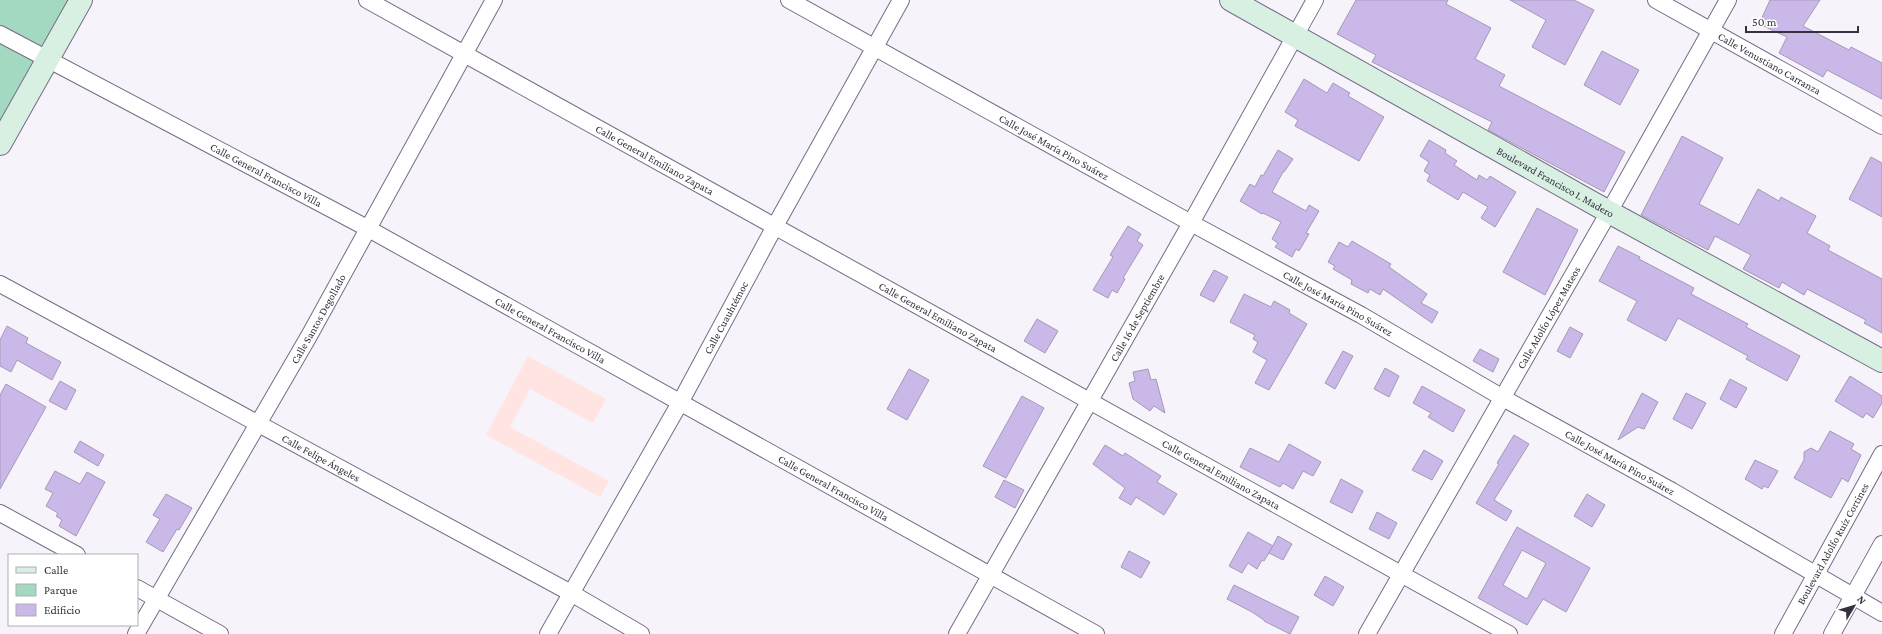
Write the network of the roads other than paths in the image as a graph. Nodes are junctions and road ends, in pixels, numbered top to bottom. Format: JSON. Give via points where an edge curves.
{"nodes":[{"id":1,"x":81,"y":0,"type":"edge"},
{"id":2,"x":367,"y":0,"type":"edge"},
{"id":3,"x":494,"y":0,"type":"edge"},
{"id":4,"x":789,"y":0,"type":"edge"},
{"id":5,"x":901,"y":0,"type":"edge"},
{"id":6,"x":1231,"y":0,"type":"edge"},
{"id":7,"x":1315,"y":0,"type":"edge"},
{"id":8,"x":1656,"y":0,"type":"edge"},
{"id":9,"x":1728,"y":0,"type":"edge"},
{"id":10,"x":1711,"y":31,"type":"junction"},
{"id":11,"x":0,"y":34,"type":"edge"},
{"id":12,"x":1294,"y":35,"type":"junction"},
{"id":13,"x":874,"y":48,"type":"junction"},
{"id":14,"x":465,"y":54,"type":"junction"},
{"id":15,"x":47,"y":60,"type":"junction"},
{"id":16,"x":1882,"y":126,"type":"edge"},
{"id":17,"x":0,"y":144,"type":"edge"},
{"id":18,"x":1609,"y":212,"type":"junction"},
{"id":19,"x":1191,"y":223,"type":"junction"},
{"id":20,"x":775,"y":226,"type":"junction"},
{"id":21,"x":368,"y":228,"type":"junction"},
{"id":22,"x":0,"y":284,"type":"edge"},
{"id":23,"x":1882,"y":361,"type":"edge"},
{"id":24,"x":1503,"y":398,"type":"junction"},
{"id":25,"x":681,"y":401,"type":"junction"},
{"id":26,"x":1089,"y":401,"type":"junction"},
{"id":27,"x":257,"y":422,"type":"junction"},
{"id":28,"x":1882,"y":454,"type":"edge"},
{"id":29,"x":0,"y":513,"type":"edge"},
{"id":30,"x":1882,"y":544,"type":"edge"},
{"id":31,"x":75,"y":554,"type":"edge"},
{"id":32,"x":1401,"y":573,"type":"junction"},
{"id":33,"x":991,"y":574,"type":"junction"},
{"id":34,"x":1816,"y":576,"type":"junction"},
{"id":35,"x":138,"y":589,"type":"edge"},
{"id":36,"x":571,"y":593,"type":"junction"},
{"id":37,"x":1853,"y":596,"type":"junction"},
{"id":38,"x":156,"y":598,"type":"junction"},
{"id":39,"x":1882,"y":613,"type":"edge"},
{"id":40,"x":136,"y":634,"type":"edge"},
{"id":41,"x":220,"y":634,"type":"edge"},
{"id":42,"x":548,"y":634,"type":"edge"},
{"id":43,"x":641,"y":634,"type":"edge"},
{"id":44,"x":957,"y":634,"type":"edge"},
{"id":45,"x":1096,"y":634,"type":"edge"},
{"id":46,"x":1367,"y":634,"type":"edge"},
{"id":47,"x":1509,"y":634,"type":"edge"},
{"id":48,"x":1783,"y":634,"type":"edge"},
{"id":49,"x":1832,"y":634,"type":"edge"}],
"edges":[{"from":1,"to":15,"type":"street"},
{"from":2,"to":14,"type":"street","name":"Calle General Emiliano Zapata"},
{"from":3,"to":14,"type":"street","name":"Calle Santos Degollado"},
{"from":4,"to":13,"type":"street","name":"Calle José María Pino Suárez"},
{"from":5,"to":13,"type":"street","name":"Calle Cuauhtémoc"},
{"from":6,"to":12,"type":"street","name":"Boulevard Francisco I. Madero"},
{"from":7,"to":12,"type":"street","name":"Calle 16 de Septiembre"},
{"from":8,"to":10,"type":"street","name":"Calle Venustiano Carranza"},
{"from":9,"to":10,"type":"street","name":"Calle Adolfo López Mateos"},
{"from":10,"to":16,"type":"street","name":"Calle Venustiano Carranza"},
{"from":10,"to":18,"type":"street","name":"Calle Adolfo López Mateos"},
{"from":11,"to":15,"type":"street","name":"Calle General Francisco Villa"},
{"from":12,"to":18,"type":"street","name":"Boulevard Francisco I. Madero"},
{"from":12,"to":19,"type":"street","name":"Calle 16 de Septiembre"},
{"from":13,"to":19,"type":"street","name":"Calle José María Pino Suárez"},
{"from":13,"to":20,"type":"street","name":"Calle Cuauhtémoc"},
{"from":14,"to":20,"type":"street","name":"Calle General Emiliano Zapata"},
{"from":14,"to":21,"type":"street","name":"Calle Santos Degollado"},
{"from":15,"to":17,"type":"street"},
{"from":15,"to":21,"type":"street","name":"Calle General Francisco Villa"},
{"from":18,"to":23,"type":"street","name":"Boulevard Francisco I. Madero"},
{"from":18,"to":24,"type":"street","name":"Calle Adolfo López Mateos"},
{"from":19,"to":24,"type":"street","name":"Calle José María Pino Suárez","via":[[1361,315]]},
{"from":19,"to":26,"type":"street","name":"Calle 16 de Septiembre"},
{"from":20,"to":25,"type":"street","name":"Calle Cuauhtémoc"},
{"from":20,"to":26,"type":"street","name":"Calle General Emiliano Zapata"},
{"from":21,"to":25,"type":"street","name":"Calle General Francisco Villa"},
{"from":21,"to":27,"type":"street","name":"Calle Santos Degollado","via":[[309,336]]},
{"from":22,"to":27,"type":"street","name":"Calle Felipe Ángeles"},
{"from":24,"to":32,"type":"street","name":"Calle Adolfo López Mateos"},
{"from":24,"to":34,"type":"street","name":"Calle José María Pino Suárez","via":[[1672,491]]},
{"from":25,"to":33,"type":"street","name":"Calle General Francisco Villa"},
{"from":25,"to":36,"type":"street","name":"Calle Cuauhtémoc"},
{"from":26,"to":32,"type":"street","name":"Calle General Emiliano Zapata"},
{"from":26,"to":33,"type":"street","name":"Calle 16 de Septiembre"},
{"from":27,"to":36,"type":"street","name":"Calle Felipe Ángeles"},
{"from":27,"to":38,"type":"street","name":"Calle Santos Degollado"},
{"from":28,"to":34,"type":"street","name":"Boulevard Adolfo Ruíz Cortines"},
{"from":29,"to":31,"type":"street"},
{"from":30,"to":37,"type":"street"},
{"from":32,"to":46,"type":"street","name":"Calle Adolfo López Mateos"},
{"from":32,"to":47,"type":"street","name":"Calle General Emiliano Zapata"},
{"from":33,"to":44,"type":"street","name":"Calle 16 de Septiembre"},
{"from":33,"to":45,"type":"street","name":"Calle General Francisco Villa"},
{"from":34,"to":37,"type":"street","name":"Calle José María Pino Suárez"},
{"from":34,"to":48,"type":"street","name":"Boulevard Adolfo Ruíz Cortines"},
{"from":35,"to":38,"type":"street"},
{"from":36,"to":42,"type":"street","name":"Calle Cuauhtémoc"},
{"from":36,"to":43,"type":"street","name":"Calle Felipe Ángeles"},
{"from":37,"to":39,"type":"street","name":"Calle José María Pino Suárez"},
{"from":37,"to":49,"type":"street"},
{"from":38,"to":40,"type":"street","name":"Calle Santos Degollado"},
{"from":38,"to":41,"type":"street"}]}
